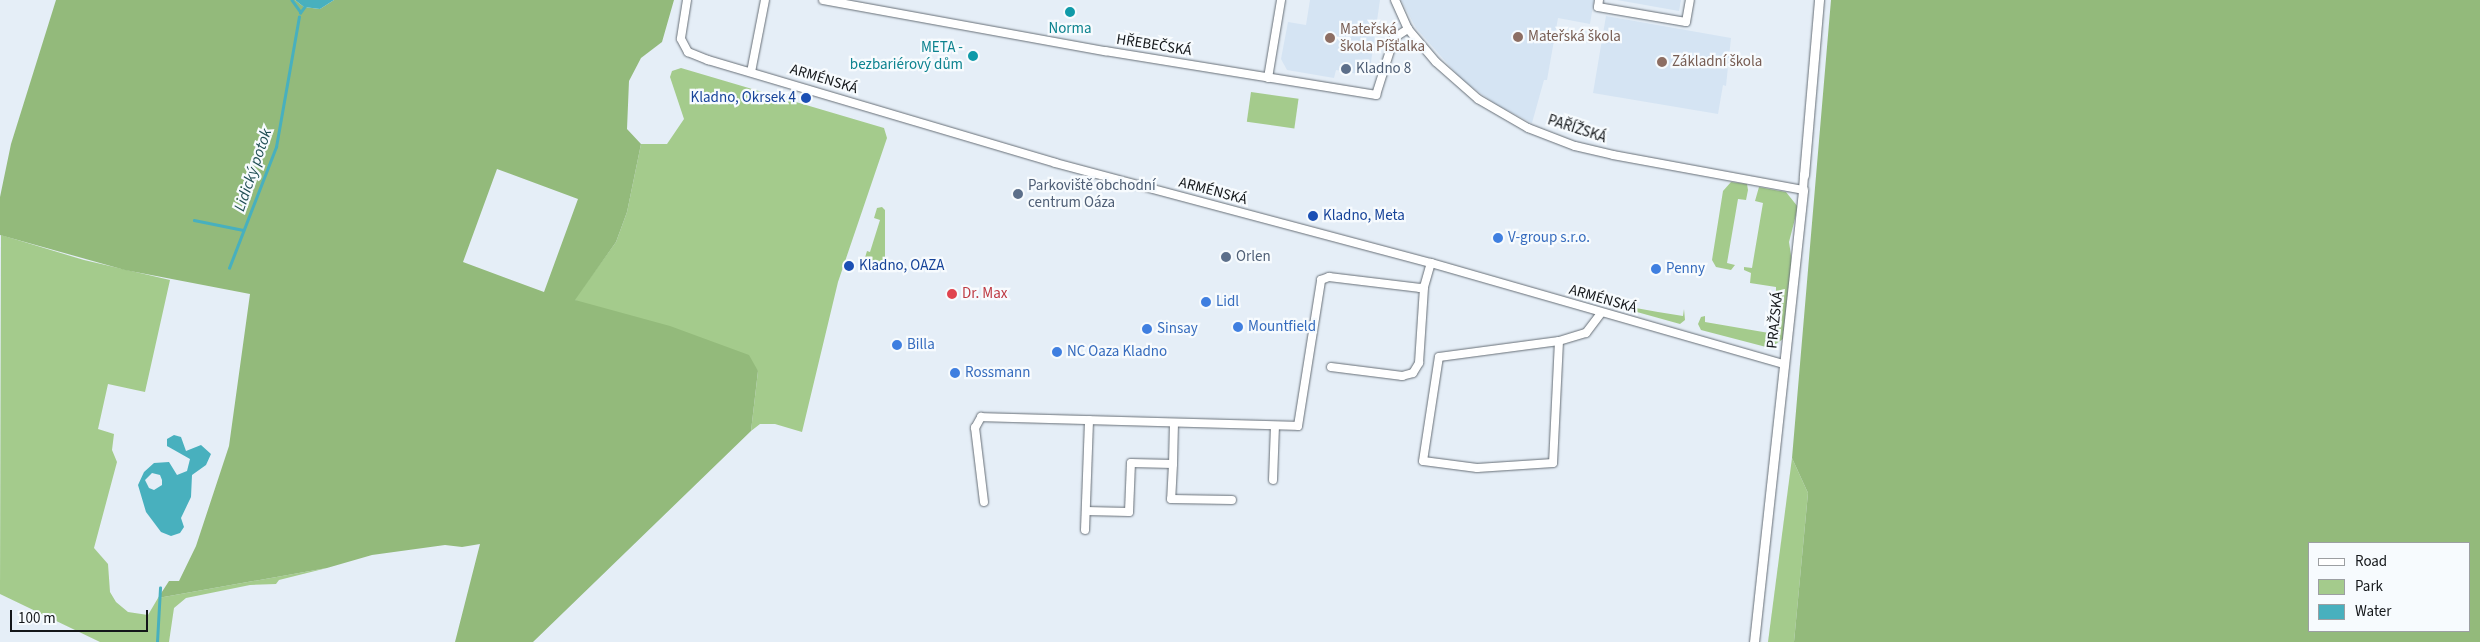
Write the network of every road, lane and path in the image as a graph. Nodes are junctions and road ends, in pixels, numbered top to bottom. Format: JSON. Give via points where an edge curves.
{"nodes":[{"id":1,"x":687,"y":0,"type":"edge"},
{"id":2,"x":765,"y":0,"type":"edge"},
{"id":3,"x":823,"y":0,"type":"edge"},
{"id":4,"x":1281,"y":0,"type":"edge"},
{"id":5,"x":1394,"y":0,"type":"edge"},
{"id":6,"x":1599,"y":0,"type":"edge"},
{"id":7,"x":1690,"y":0,"type":"edge"},
{"id":8,"x":1820,"y":0,"type":"edge"},
{"id":9,"x":1408,"y":29,"type":"junction"},
{"id":10,"x":751,"y":72,"type":"junction"},
{"id":11,"x":1268,"y":78,"type":"junction"},
{"id":12,"x":1804,"y":175,"type":"joint"},
{"id":13,"x":1803,"y":190,"type":"junction"},
{"id":14,"x":1431,"y":264,"type":"junction"},
{"id":15,"x":1424,"y":287,"type":"junction"},
{"id":16,"x":1601,"y":313,"type":"junction"},
{"id":17,"x":1559,"y":341,"type":"junction"},
{"id":18,"x":1784,"y":364,"type":"junction"},
{"id":19,"x":1331,"y":367,"type":"dead end"},
{"id":20,"x":1089,"y":420,"type":"junction"},
{"id":21,"x":1174,"y":423,"type":"junction"},
{"id":22,"x":1275,"y":426,"type":"junction"},
{"id":23,"x":1172,"y":464,"type":"junction"},
{"id":24,"x":1273,"y":480,"type":"dead end"},
{"id":25,"x":1232,"y":500,"type":"dead end"},
{"id":26,"x":984,"y":502,"type":"dead end"},
{"id":27,"x":1086,"y":511,"type":"junction"},
{"id":28,"x":1086,"y":530,"type":"dead end"},
{"id":29,"x":1754,"y":642,"type":"edge"}],
"edges":[{"from":1,"to":10,"type":"street","name":"ARMÉNSKÁ","via":[[682,39],[688,52]]},
{"from":2,"to":10,"type":"street"},
{"from":3,"to":11,"type":"street","name":"HŘEBEČSKÁ"},
{"from":4,"to":11,"type":"street"},
{"from":5,"to":9,"type":"street","name":"PAŘÍŽSKÁ"},
{"from":6,"to":7,"type":"street","via":[[1598,7],[1686,22]]},
{"from":8,"to":12,"type":"street","name":"PRAŽSKÁ"},
{"from":9,"to":11,"type":"street","name":"HŘEBEČSKÁ","via":[[1394,38],[1376,95]]},
{"from":9,"to":13,"type":"street","name":"PAŘÍŽSKÁ","via":[[1436,62],[1478,99],[1528,128],[1575,146],[1612,155]]},
{"from":10,"to":14,"type":"street","name":"ARMÉNSKÁ","via":[[1055,163]]},
{"from":12,"to":13,"type":"street","name":"PRAŽSKÁ"},
{"from":13,"to":18,"type":"street","name":"PRAŽSKÁ"},
{"from":14,"to":15,"type":"street"},
{"from":14,"to":16,"type":"street","name":"ARMÉNSKÁ"},
{"from":15,"to":19,"type":"street","via":[[1419,363],[1414,372],[1402,376]]},
{"from":15,"to":22,"type":"street","via":[[1329,277],[1321,280],[1298,426]]},
{"from":16,"to":17,"type":"street","via":[[1586,333]]},
{"from":16,"to":18,"type":"street","name":"ARMÉNSKÁ"},
{"from":17,"to":17,"type":"street","via":[[1553,463],[1477,468],[1424,461],[1439,357]]},
{"from":18,"to":29,"type":"street","name":"PRAŽSKÁ"},
{"from":20,"to":21,"type":"street"},
{"from":20,"to":26,"type":"street","via":[[981,417],[975,428]]},
{"from":20,"to":27,"type":"street"},
{"from":21,"to":22,"type":"street"},
{"from":21,"to":23,"type":"street"},
{"from":22,"to":24,"type":"street"},
{"from":23,"to":25,"type":"street","via":[[1171,499]]},
{"from":23,"to":27,"type":"street","via":[[1131,463],[1130,512]]},
{"from":27,"to":28,"type":"street"}]}
